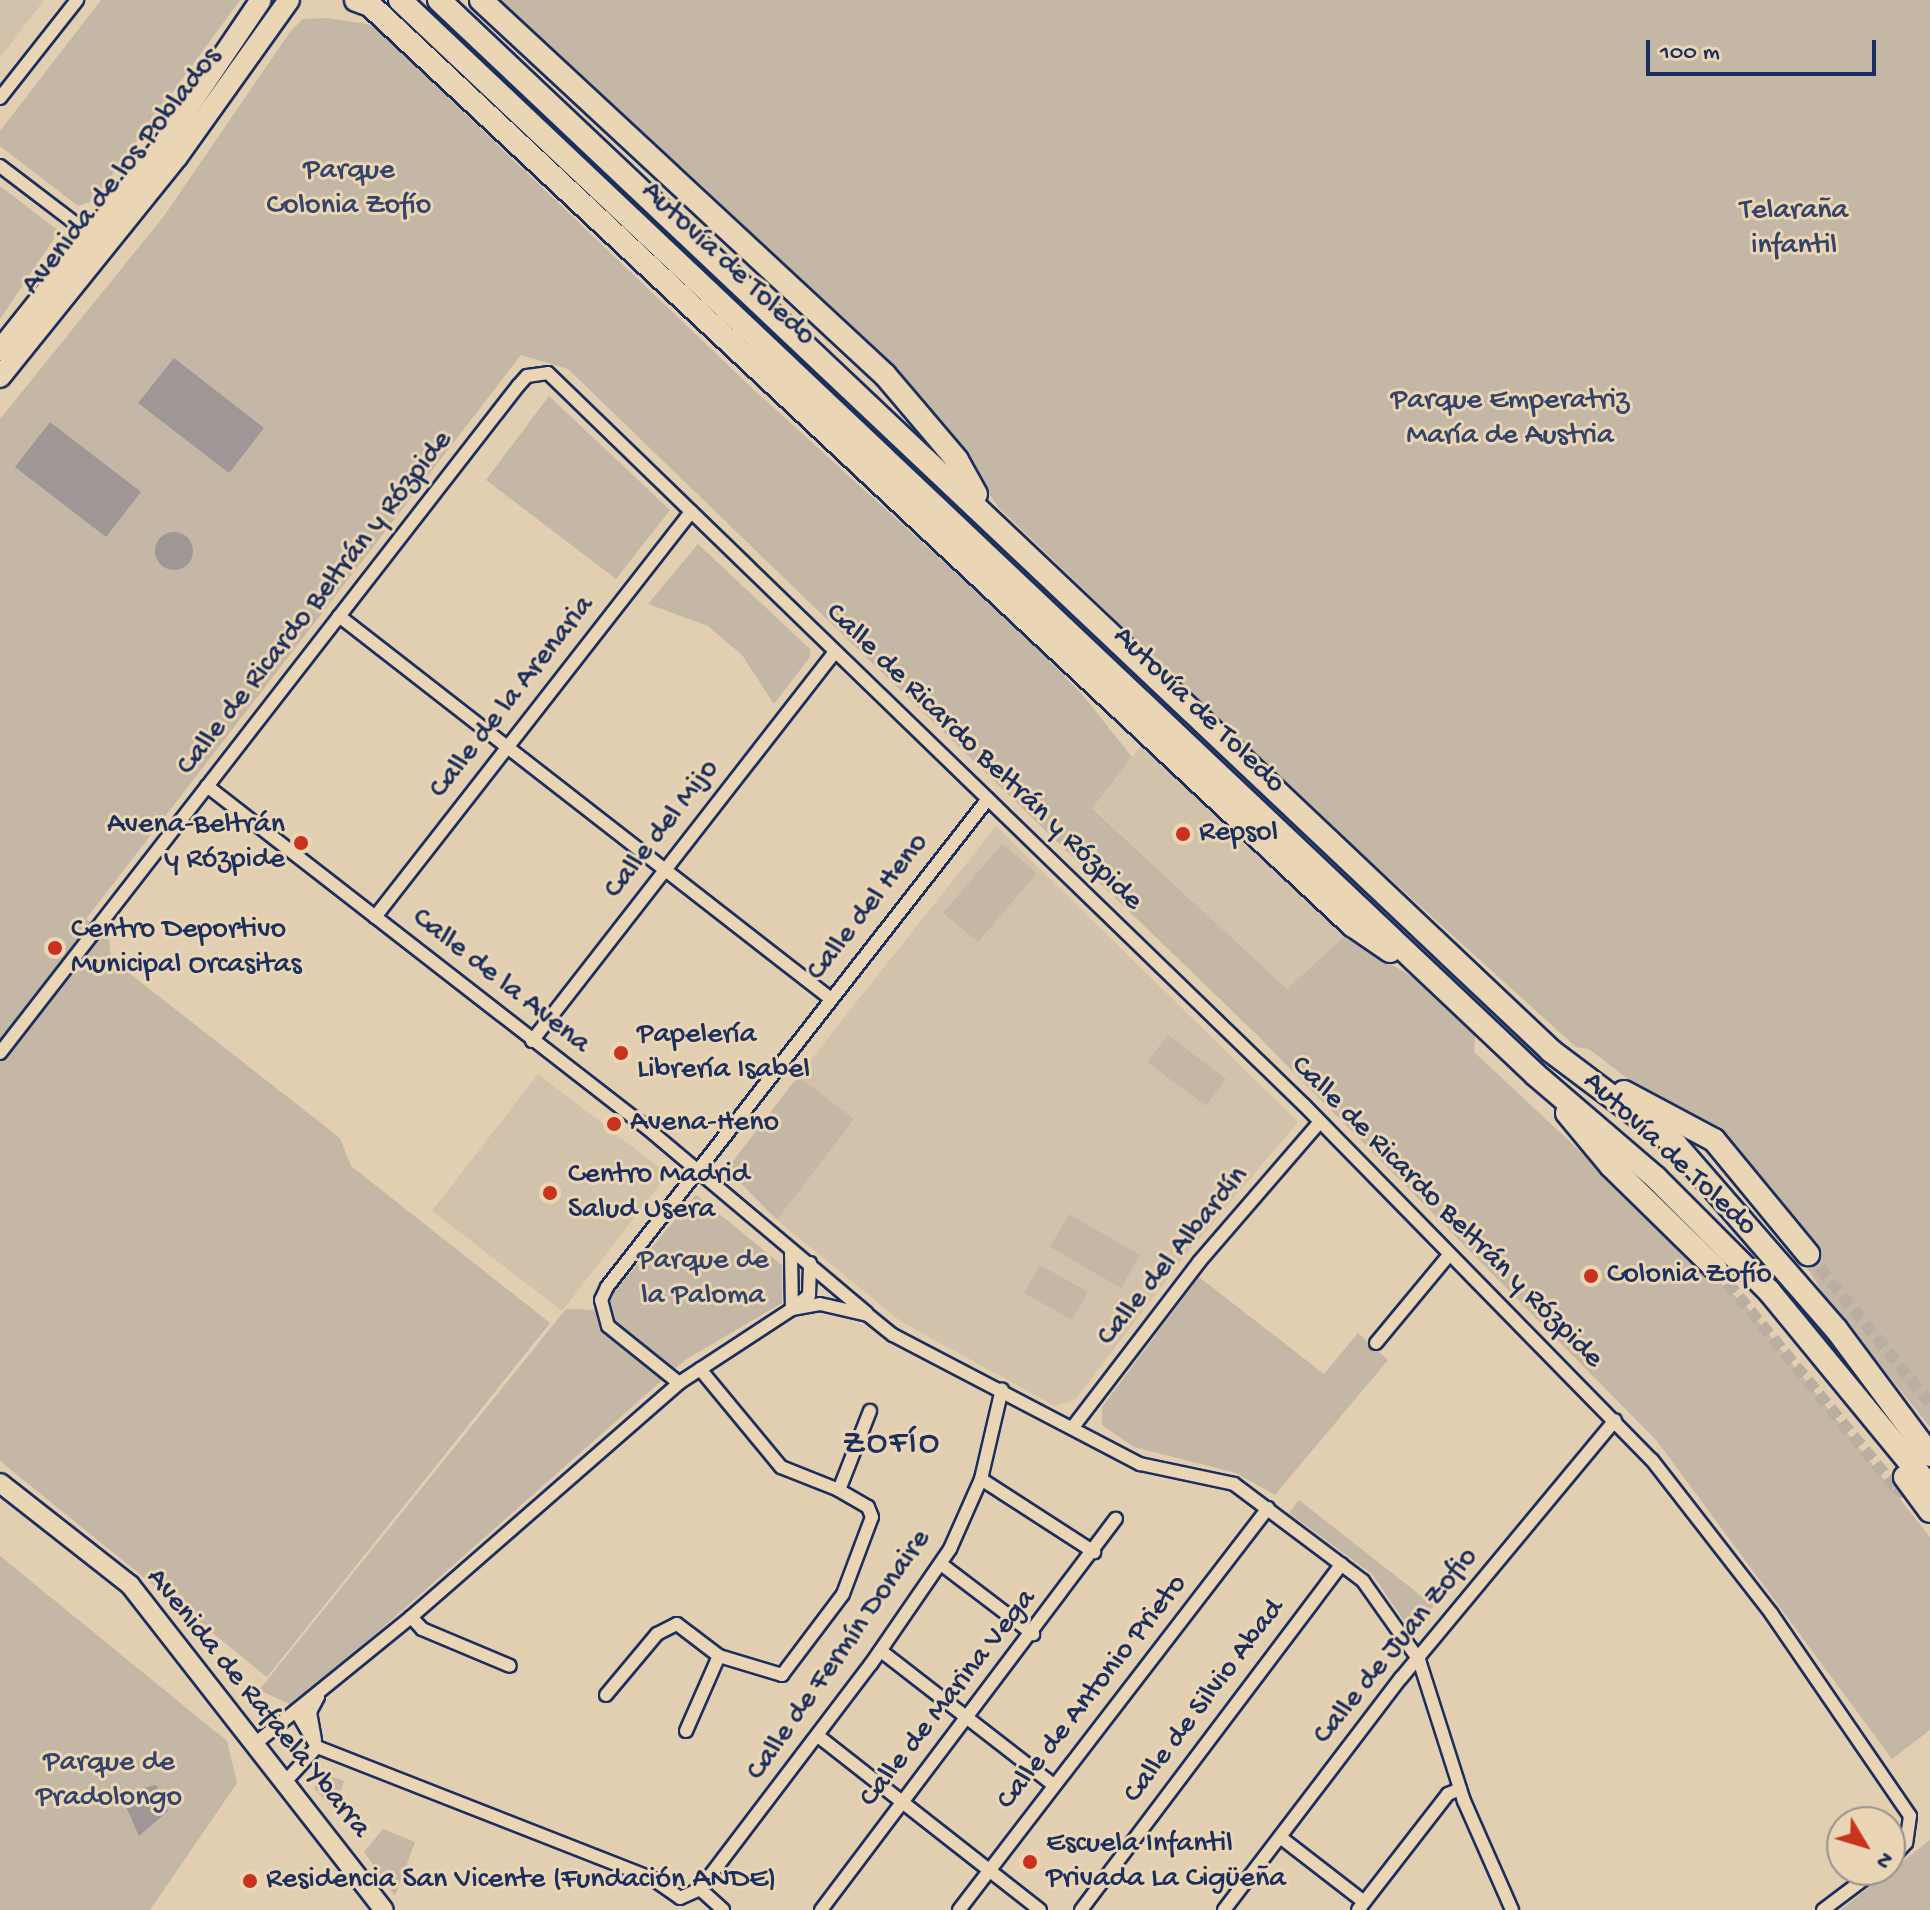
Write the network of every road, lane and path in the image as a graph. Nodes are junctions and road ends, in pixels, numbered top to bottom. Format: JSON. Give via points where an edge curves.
{"nodes":[{"id":1,"x":77,"y":0,"type":"edge"},
{"id":2,"x":261,"y":0,"type":"edge"},
{"id":3,"x":289,"y":0,"type":"edge"},
{"id":4,"x":356,"y":0,"type":"edge"},
{"id":5,"x":400,"y":0,"type":"edge"},
{"id":6,"x":439,"y":0,"type":"edge"},
{"id":7,"x":481,"y":0,"type":"edge"},
{"id":8,"x":0,"y":98,"type":"edge"},
{"id":9,"x":0,"y":166,"type":"edge"},
{"id":10,"x":92,"y":236,"type":"junction"},
{"id":11,"x":0,"y":350,"type":"edge"},
{"id":12,"x":0,"y":377,"type":"edge"},
{"id":13,"x":691,"y":512,"type":"junction"},
{"id":14,"x":989,"y":516,"type":"junction"},
{"id":15,"x":339,"y":616,"type":"junction"},
{"id":16,"x":835,"y":652,"type":"junction"},
{"id":17,"x":508,"y":746,"type":"junction"},
{"id":18,"x":207,"y":786,"type":"junction"},
{"id":19,"x":988,"y":799,"type":"junction"},
{"id":20,"x":665,"y":869,"type":"junction"},
{"id":21,"x":375,"y":917,"type":"junction"},
{"id":22,"x":1442,"y":985,"type":"junction"},
{"id":23,"x":831,"y":999,"type":"junction"},
{"id":24,"x":532,"y":1041,"type":"junction"},
{"id":25,"x":0,"y":1053,"type":"edge"},
{"id":26,"x":1536,"y":1075,"type":"junction"},
{"id":27,"x":1599,"y":1087,"type":"junction"},
{"id":28,"x":1319,"y":1123,"type":"junction"},
{"id":29,"x":698,"y":1169,"type":"junction"},
{"id":30,"x":791,"y":1253,"type":"junction"},
{"id":31,"x":1808,"y":1254,"type":"tunnel mouth"},
{"id":32,"x":1449,"y":1255,"type":"junction"},
{"id":33,"x":810,"y":1263,"type":"junction"},
{"id":34,"x":1716,"y":1269,"type":"tunnel mouth"},
{"id":35,"x":792,"y":1309,"type":"junction"},
{"id":36,"x":868,"y":1315,"type":"junction"},
{"id":37,"x":1798,"y":1326,"type":"junction"},
{"id":38,"x":1836,"y":1329,"type":"junction"},
{"id":39,"x":1376,"y":1343,"type":"dead end"},
{"id":40,"x":700,"y":1369,"type":"junction"},
{"id":41,"x":679,"y":1383,"type":"junction"},
{"id":42,"x":1002,"y":1389,"type":"junction"},
{"id":43,"x":870,"y":1411,"type":"dead end"},
{"id":44,"x":1615,"y":1420,"type":"junction"},
{"id":45,"x":1073,"y":1427,"type":"junction"},
{"id":46,"x":1930,"y":1431,"type":"edge"},
{"id":47,"x":1930,"y":1455,"type":"edge"},
{"id":48,"x":981,"y":1479,"type":"junction"},
{"id":49,"x":0,"y":1483,"type":"edge"},
{"id":50,"x":1930,"y":1487,"type":"edge"},
{"id":51,"x":839,"y":1490,"type":"junction"},
{"id":52,"x":1268,"y":1508,"type":"junction"},
{"id":53,"x":1930,"y":1511,"type":"edge"},
{"id":54,"x":1116,"y":1519,"type":"dead end"},
{"id":55,"x":1094,"y":1552,"type":"junction"},
{"id":56,"x":941,"y":1564,"type":"junction"},
{"id":57,"x":1342,"y":1564,"type":"junction"},
{"id":58,"x":411,"y":1617,"type":"junction"},
{"id":59,"x":1033,"y":1634,"type":"junction"},
{"id":60,"x":881,"y":1651,"type":"junction"},
{"id":61,"x":719,"y":1656,"type":"junction"},
{"id":62,"x":1419,"y":1660,"type":"junction"},
{"id":63,"x":510,"y":1666,"type":"dead end"},
{"id":64,"x":321,"y":1691,"type":"junction"},
{"id":65,"x":606,"y":1695,"type":"dead end"},
{"id":66,"x":296,"y":1711,"type":"junction"},
{"id":67,"x":969,"y":1718,"type":"junction"},
{"id":68,"x":686,"y":1731,"type":"dead end"},
{"id":69,"x":818,"y":1736,"type":"junction"},
{"id":70,"x":256,"y":1743,"type":"junction"},
{"id":71,"x":317,"y":1747,"type":"junction"},
{"id":72,"x":285,"y":1782,"type":"junction"},
{"id":73,"x":1054,"y":1785,"type":"junction"},
{"id":74,"x":1460,"y":1789,"type":"junction"},
{"id":75,"x":901,"y":1803,"type":"junction"},
{"id":76,"x":1904,"y":1806,"type":"edge"},
{"id":77,"x":1906,"y":1809,"type":"edge"},
{"id":78,"x":1280,"y":1837,"type":"junction"},
{"id":79,"x":1906,"y":1838,"type":"edge"},
{"id":80,"x":989,"y":1871,"type":"junction"},
{"id":81,"x":1855,"y":1886,"type":"edge"},
{"id":82,"x":700,"y":1889,"type":"junction"},
{"id":83,"x":680,"y":1898,"type":"junction"},
{"id":84,"x":1361,"y":1906,"type":"edge"},
{"id":85,"x":377,"y":1908,"type":"edge"},
{"id":86,"x":670,"y":1910,"type":"edge"},
{"id":87,"x":723,"y":1910,"type":"edge"},
{"id":88,"x":821,"y":1910,"type":"edge"},
{"id":89,"x":959,"y":1910,"type":"edge"},
{"id":90,"x":1040,"y":1910,"type":"edge"},
{"id":91,"x":1081,"y":1910,"type":"edge"},
{"id":92,"x":1224,"y":1910,"type":"edge"},
{"id":93,"x":1512,"y":1910,"type":"edge"},
{"id":94,"x":1823,"y":1910,"type":"edge"}],
"edges":[{"from":1,"to":8,"type":"street"},
{"from":2,"to":10,"type":"main road","name":"Avenida de los Poblados","via":[[181,121]]},
{"from":3,"to":12,"type":"main road","name":"Avenida de los Poblados","via":[[184,147]]},
{"from":4,"to":22,"type":"highway","via":[[370,5],[1352,925]]},
{"from":5,"to":22,"type":"highway","name":"Autovía de Toledo"},
{"from":6,"to":14,"type":"highway","name":"Autovía de Toledo"},
{"from":7,"to":14,"type":"highway","via":[[885,375],[957,460]]},
{"from":9,"to":10,"type":"street"},
{"from":10,"to":11,"type":"main road","name":"Avenida de los Poblados"},
{"from":13,"to":15,"type":"street","name":"Calle de Ricardo Beltrán y Rózpide","via":[[558,381],[537,372],[518,386]]},
{"from":13,"to":16,"type":"street","name":"Calle de Ricardo Beltrán y Rózpide"},
{"from":13,"to":17,"type":"street","name":"Calle de la Arenaria"},
{"from":14,"to":27,"type":"highway","name":"Autovía de Toledo","via":[[1551,1051]]},
{"from":15,"to":17,"type":"street"},
{"from":15,"to":18,"type":"street","name":"Calle de Ricardo Beltrán y Rózpide"},
{"from":16,"to":19,"type":"street","name":"Calle de Ricardo Beltrán y Rózpide"},
{"from":16,"to":20,"type":"street","name":"Calle del Mijo"},
{"from":17,"to":20,"type":"street"},
{"from":17,"to":21,"type":"street","name":"Calle de la Arenaria"},
{"from":18,"to":21,"type":"street","name":"Calle de la Avena"},
{"from":18,"to":25,"type":"street","name":"Calle de Ricardo Beltrán y Rózpide"},
{"from":19,"to":23,"type":"street","name":"Calle del Heno"},
{"from":19,"to":28,"type":"street","name":"Calle de Ricardo Beltrán y Rózpide"},
{"from":20,"to":23,"type":"street"},
{"from":20,"to":24,"type":"street","name":"Calle del Mijo"},
{"from":21,"to":24,"type":"street","name":"Calle de la Avena"},
{"from":22,"to":26,"type":"highway","name":"Autovía de Toledo"},
{"from":23,"to":29,"type":"street","name":"Calle del Heno"},
{"from":24,"to":29,"type":"street","name":"Calle de la Avena"},
{"from":26,"to":34,"type":"highway","via":[[1611,1166]]},
{"from":26,"to":37,"type":"highway","name":"Autovía de Toledo","via":[[1646,1168]]},
{"from":27,"to":31,"type":"highway","via":[[1634,1093],[1714,1140]]},
{"from":27,"to":38,"type":"highway","name":"Autovía de Toledo","via":[[1676,1145]]},
{"from":28,"to":32,"type":"street","name":"Calle de Ricardo Beltrán y Rózpide"},
{"from":28,"to":45,"type":"street","name":"Calle del Albardín","via":[[1199,1262]]},
{"from":29,"to":30,"type":"street","name":"Calle de la Avena"},
{"from":29,"to":41,"type":"street","name":"Calle del Heno","via":[[601,1300],[608,1326]]},
{"from":30,"to":33,"type":"street","name":"Calle de la Avena"},
{"from":30,"to":35,"type":"street"},
{"from":32,"to":39,"type":"street"},
{"from":32,"to":44,"type":"street","name":"Calle de Ricardo Beltrán y Rózpide"},
{"from":33,"to":35,"type":"street","via":[[809,1295]]},
{"from":33,"to":36,"type":"street","name":"Calle de la Avena"},
{"from":35,"to":36,"type":"street","via":[[820,1304]]},
{"from":35,"to":40,"type":"street"},
{"from":36,"to":42,"type":"street","name":"Calle de la Avena","via":[[893,1335]]},
{"from":37,"to":50,"type":"highway","name":"Autovía de Toledo"},
{"from":37,"to":53,"type":"highway"},
{"from":38,"to":46,"type":"highway"},
{"from":38,"to":47,"type":"highway","name":"Autovía de Toledo"},
{"from":40,"to":41,"type":"street"},
{"from":40,"to":51,"type":"street","via":[[781,1467]]},
{"from":41,"to":58,"type":"street"},
{"from":42,"to":45,"type":"street","name":"Calle de la Avena"},
{"from":42,"to":48,"type":"street","name":"Calle de Fermín Donaire"},
{"from":43,"to":51,"type":"street"},
{"from":44,"to":62,"type":"street","name":"Calle de Juan Zofio"},
{"from":44,"to":76,"type":"street","name":"Calle de Ricardo Beltrán y Rózpide","via":[[1771,1613]]},
{"from":45,"to":52,"type":"street","name":"Calle de la Avena","via":[[1140,1464],[1234,1484]]},
{"from":48,"to":55,"type":"street"},
{"from":48,"to":56,"type":"street","name":"Calle de Fermín Donaire"},
{"from":49,"to":70,"type":"main road","name":"Avenida de Rafaela Ybarra","via":[[130,1585]]},
{"from":51,"to":61,"type":"street","via":[[868,1507],[872,1517],[843,1594],[793,1666],[770,1675]]},
{"from":52,"to":57,"type":"street","name":"Calle de la Avena"},
{"from":52,"to":73,"type":"street","name":"Calle de Antonio Prieto"},
{"from":54,"to":55,"type":"street","name":"Calle de Marina Vega"},
{"from":55,"to":59,"type":"street","name":"Calle de Marina Vega"},
{"from":56,"to":59,"type":"street"},
{"from":56,"to":60,"type":"street","name":"Calle de Fermín Donaire"},
{"from":57,"to":62,"type":"street","name":"Calle de la Avena","via":[[1363,1581]]},
{"from":57,"to":91,"type":"street","name":"Calle de Silvio Abad"},
{"from":58,"to":63,"type":"street","via":[[422,1629]]},
{"from":58,"to":64,"type":"street"},
{"from":59,"to":67,"type":"street","name":"Calle de Marina Vega"},
{"from":60,"to":67,"type":"street"},
{"from":60,"to":69,"type":"street","name":"Calle de Fermín Donaire"},
{"from":61,"to":65,"type":"street","via":[[677,1624],[657,1634]]},
{"from":61,"to":68,"type":"street"},
{"from":62,"to":74,"type":"street","name":"Calle de la Avena"},
{"from":62,"to":78,"type":"street","name":"Calle de Juan Zofio"},
{"from":64,"to":66,"type":"street"},
{"from":64,"to":71,"type":"street","via":[[310,1712]]},
{"from":66,"to":70,"type":"street"},
{"from":66,"to":71,"type":"street"},
{"from":67,"to":73,"type":"street"},
{"from":67,"to":75,"type":"street","name":"Calle de Marina Vega"},
{"from":69,"to":75,"type":"street"},
{"from":69,"to":82,"type":"street","name":"Calle de Fermín Donaire"},
{"from":70,"to":72,"type":"main road","name":"Avenida de Rafaela Ybarra"},
{"from":71,"to":72,"type":"street"},
{"from":71,"to":83,"type":"street","via":[[653,1879]]},
{"from":72,"to":85,"type":"main road","name":"Avenida de Rafaela Ybarra"},
{"from":73,"to":80,"type":"street","name":"Calle de Antonio Prieto"},
{"from":74,"to":84,"type":"street","via":[[1448,1794]]},
{"from":74,"to":93,"type":"street","name":"Calle de la Avena"},
{"from":75,"to":80,"type":"street"},
{"from":75,"to":88,"type":"street","name":"Calle de Marina Vega"},
{"from":77,"to":79,"type":"street","name":"Calle de Ricardo Beltrán y Rózpide"},
{"from":78,"to":84,"type":"street"},
{"from":78,"to":92,"type":"street","name":"Calle de Juan Zofio"},
{"from":80,"to":89,"type":"street","name":"Calle de Antonio Prieto"},
{"from":80,"to":90,"type":"street"},
{"from":81,"to":94,"type":"street"},
{"from":82,"to":83,"type":"street"},
{"from":82,"to":87,"type":"street"},
{"from":83,"to":86,"type":"street"}]}
